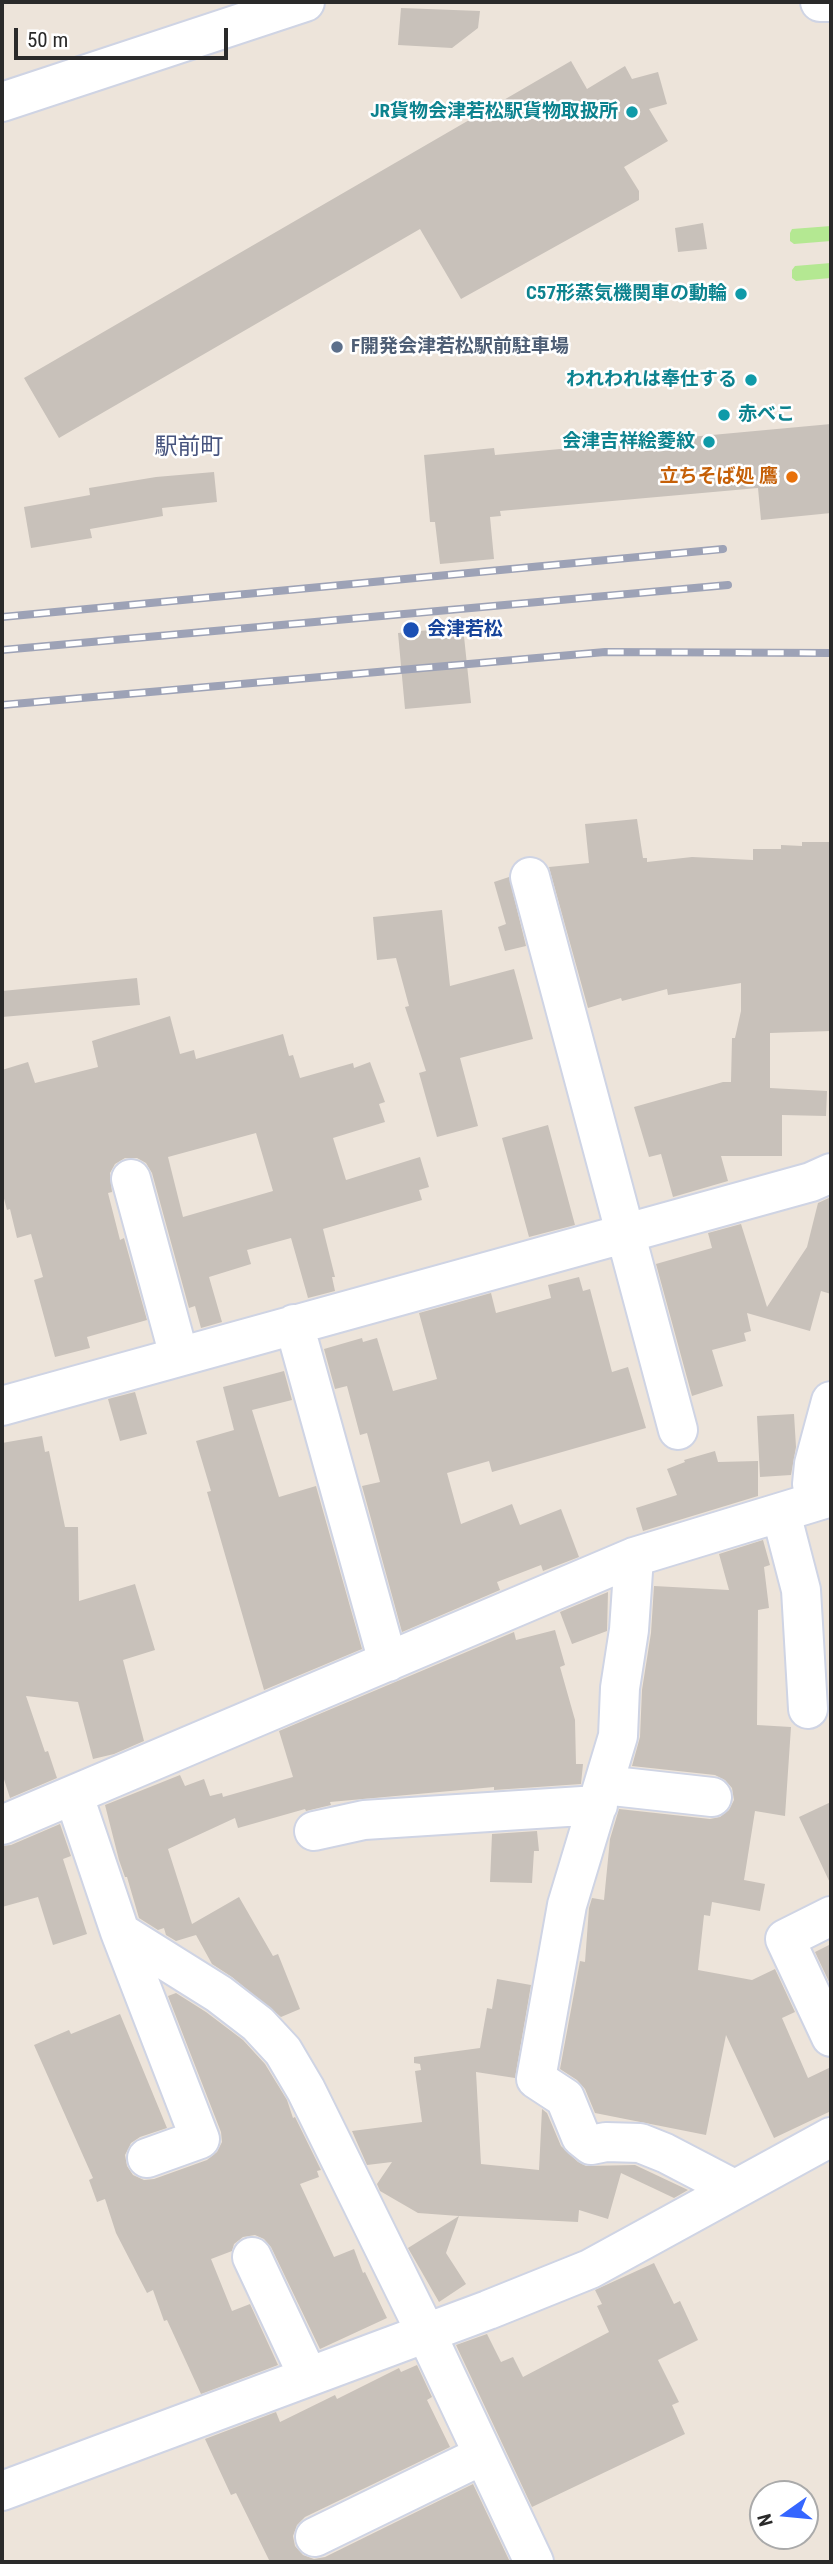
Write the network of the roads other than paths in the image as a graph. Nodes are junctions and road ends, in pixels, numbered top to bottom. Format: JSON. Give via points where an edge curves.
{"nodes":[{"id":1,"x":305,"y":2,"type":"edge"},
{"id":2,"x":820,"y":2,"type":"edge"},
{"id":3,"x":831,"y":2,"type":"edge"},
{"id":4,"x":244,"y":11,"type":"edge"},
{"id":5,"x":2,"y":102,"type":"edge"},
{"id":6,"x":530,"y":877,"type":"dead end"},
{"id":7,"x":831,"y":1174,"type":"edge"},
{"id":8,"x":131,"y":1179,"type":"dead end"},
{"id":9,"x":627,"y":1233,"type":"junction"},
{"id":10,"x":295,"y":1324,"type":"junction"},
{"id":11,"x":179,"y":1356,"type":"junction"},
{"id":12,"x":831,"y":1401,"type":"edge"},
{"id":13,"x":2,"y":1406,"type":"edge"},
{"id":14,"x":678,"y":1430,"type":"dead end"},
{"id":15,"x":809,"y":1504,"type":"edge"},
{"id":16,"x":634,"y":1557,"type":"junction"},
{"id":17,"x":388,"y":1662,"type":"junction"},
{"id":18,"x":808,"y":1709,"type":"dead end"},
{"id":19,"x":601,"y":1795,"type":"junction"},
{"id":20,"x":74,"y":1796,"type":"junction"},
{"id":21,"x":712,"y":1797,"type":"dead end"},
{"id":22,"x":3,"y":1822,"type":"edge"},
{"id":23,"x":314,"y":1831,"type":"dead end"},
{"id":24,"x":831,"y":1916,"type":"edge"},
{"id":25,"x":120,"y":1932,"type":"junction"},
{"id":26,"x":831,"y":2036,"type":"edge"},
{"id":27,"x":831,"y":2137,"type":"edge"},
{"id":28,"x":147,"y":2158,"type":"dead end"},
{"id":29,"x":734,"y":2189,"type":"junction"},
{"id":30,"x":252,"y":2257,"type":"dead end"},
{"id":31,"x":425,"y":2331,"type":"junction"},
{"id":32,"x":308,"y":2376,"type":"junction"},
{"id":33,"x":483,"y":2455,"type":"junction"},
{"id":34,"x":2,"y":2491,"type":"edge"},
{"id":35,"x":315,"y":2537,"type":"dead end"},
{"id":36,"x":534,"y":2562,"type":"edge"}],
"edges":[{"from":1,"to":4,"type":"street"},
{"from":2,"to":3,"type":"street"},
{"from":4,"to":5,"type":"street"},
{"from":6,"to":9,"type":"street"},
{"from":7,"to":9,"type":"street"},
{"from":8,"to":11,"type":"street"},
{"from":9,"to":10,"type":"street"},
{"from":9,"to":14,"type":"street"},
{"from":10,"to":11,"type":"street"},
{"from":10,"to":17,"type":"street"},
{"from":11,"to":13,"type":"street"},
{"from":12,"to":15,"type":"street"},
{"from":15,"to":16,"type":"street"},
{"from":15,"to":18,"type":"street","via":[[801,1590]]},
{"from":16,"to":17,"type":"street"},
{"from":16,"to":19,"type":"street","via":[[618,1736]]},
{"from":17,"to":20,"type":"street"},
{"from":19,"to":21,"type":"street"},
{"from":19,"to":23,"type":"street","via":[[364,1820]]},
{"from":19,"to":29,"type":"street","via":[[567,1905],[536,2079],[565,2098],[581,2137],[591,2145],[640,2143]]},
{"from":20,"to":22,"type":"street"},
{"from":20,"to":25,"type":"street"},
{"from":24,"to":26,"type":"street","via":[[785,1939]]},
{"from":25,"to":28,"type":"street","via":[[200,2138]]},
{"from":25,"to":31,"type":"street","via":[[219,1994],[258,2024],[283,2051]]},
{"from":27,"to":29,"type":"street"},
{"from":29,"to":31,"type":"street","via":[[590,2269]]},
{"from":30,"to":32,"type":"street"},
{"from":31,"to":32,"type":"street"},
{"from":31,"to":33,"type":"street"},
{"from":32,"to":34,"type":"street"},
{"from":33,"to":35,"type":"street"},
{"from":33,"to":36,"type":"street"}]}
